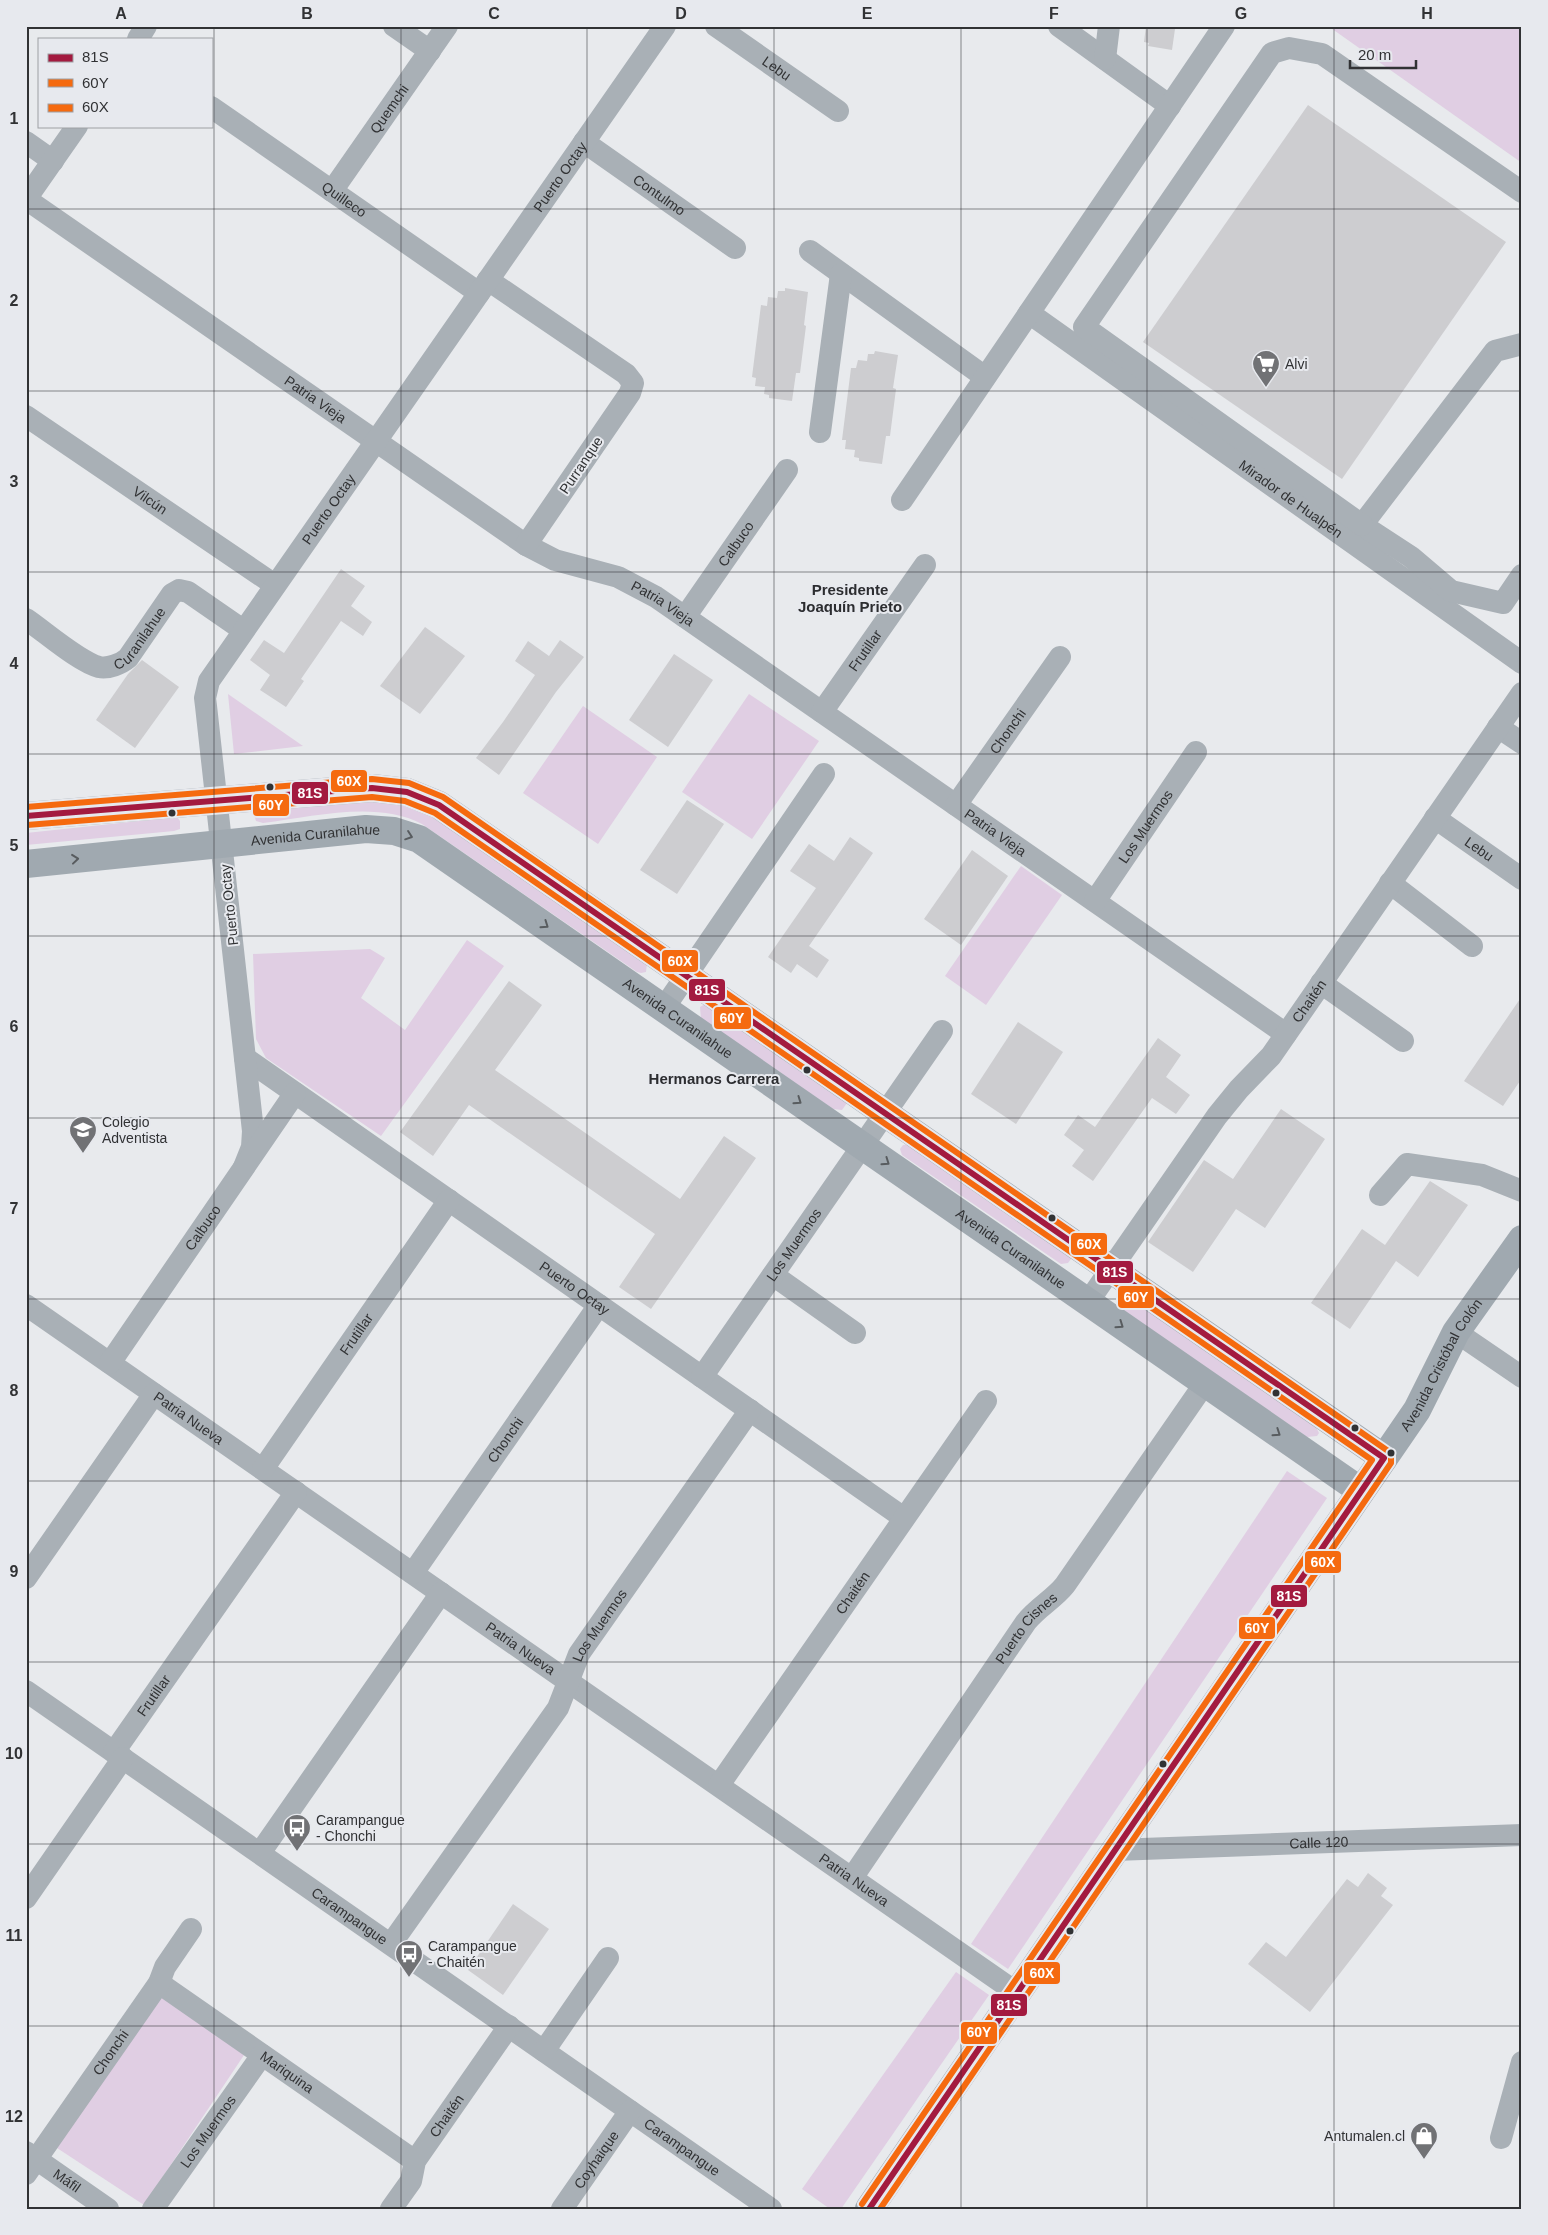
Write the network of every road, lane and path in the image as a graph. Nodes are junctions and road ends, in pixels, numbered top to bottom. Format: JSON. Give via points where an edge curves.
{"nodes":[{"id":1,"x":146,"y":26,"type":"edge"},
{"id":2,"x":394,"y":26,"type":"edge"},
{"id":3,"x":447,"y":26,"type":"edge"},
{"id":4,"x":664,"y":26,"type":"edge"},
{"id":5,"x":716,"y":26,"type":"edge"},
{"id":6,"x":1059,"y":26,"type":"edge"},
{"id":7,"x":1109,"y":26,"type":"edge"},
{"id":8,"x":1224,"y":26,"type":"edge"},
{"id":9,"x":139,"y":38,"type":"edge"},
{"id":10,"x":430,"y":51,"type":"junction"},
{"id":11,"x":1104,"y":59,"type":"junction"},
{"id":12,"x":1170,"y":106,"type":"junction"},
{"id":13,"x":212,"y":108,"type":"edge"},
{"id":14,"x":838,"y":110,"type":"dead end"},
{"id":15,"x":76,"y":128,"type":"edge"},
{"id":16,"x":26,"y":142,"type":"edge"},
{"id":17,"x":584,"y":142,"type":"junction"},
{"id":18,"x":53,"y":161,"type":"junction"},
{"id":19,"x":332,"y":191,"type":"junction"},
{"id":20,"x":1522,"y":192,"type":"edge"},
{"id":21,"x":26,"y":199,"type":"edge"},
{"id":22,"x":735,"y":248,"type":"dead end"},
{"id":23,"x":810,"y":251,"type":"dead end"},
{"id":24,"x":841,"y":274,"type":"junction"},
{"id":25,"x":483,"y":286,"type":"junction"},
{"id":26,"x":1029,"y":313,"type":"junction"},
{"id":27,"x":1522,"y":344,"type":"edge"},
{"id":28,"x":985,"y":377,"type":"junction"},
{"id":29,"x":633,"y":383,"type":"joint"},
{"id":30,"x":26,"y":416,"type":"edge"},
{"id":31,"x":820,"y":432,"type":"dead end"},
{"id":32,"x":375,"y":441,"type":"junction"},
{"id":33,"x":787,"y":470,"type":"dead end"},
{"id":34,"x":902,"y":500,"type":"dead end"},
{"id":35,"x":1362,"y":525,"type":"junction"},
{"id":36,"x":526,"y":545,"type":"junction"},
{"id":37,"x":925,"y":565,"type":"dead end"},
{"id":38,"x":1522,"y":575,"type":"edge"},
{"id":39,"x":275,"y":586,"type":"junction"},
{"id":40,"x":685,"y":617,"type":"junction"},
{"id":41,"x":26,"y":619,"type":"edge"},
{"id":42,"x":243,"y":630,"type":"junction"},
{"id":43,"x":1060,"y":656,"type":"dead end"},
{"id":44,"x":1522,"y":663,"type":"edge"},
{"id":45,"x":1522,"y":693,"type":"edge"},
{"id":46,"x":822,"y":712,"type":"junction"},
{"id":47,"x":1498,"y":727,"type":"junction"},
{"id":48,"x":1522,"y":743,"type":"edge"},
{"id":49,"x":1196,"y":752,"type":"dead end"},
{"id":50,"x":824,"y":774,"type":"dead end"},
{"id":51,"x":217,"y":799,"type":"junction"},
{"id":52,"x":956,"y":805,"type":"junction"},
{"id":53,"x":26,"y":816,"type":"edge"},
{"id":54,"x":1435,"y":818,"type":"junction"},
{"id":55,"x":222,"y":843,"type":"junction"},
{"id":56,"x":26,"y":864,"type":"edge"},
{"id":57,"x":1522,"y":879,"type":"edge"},
{"id":58,"x":1390,"y":883,"type":"junction"},
{"id":59,"x":1095,"y":901,"type":"junction"},
{"id":60,"x":1472,"y":946,"type":"dead end"},
{"id":61,"x":687,"y":975,"type":"junction"},
{"id":62,"x":1321,"y":983,"type":"junction"},
{"id":63,"x":664,"y":1008,"type":"junction"},
{"id":64,"x":942,"y":1031,"type":"dead end"},
{"id":65,"x":1286,"y":1034,"type":"junction"},
{"id":66,"x":1402,"y":1041,"type":"dead end"},
{"id":67,"x":245,"y":1058,"type":"junction"},
{"id":68,"x":295,"y":1093,"type":"junction"},
{"id":69,"x":886,"y":1112,"type":"junction"},
{"id":70,"x":863,"y":1146,"type":"junction"},
{"id":71,"x":244,"y":1167,"type":"junction"},
{"id":72,"x":1522,"y":1191,"type":"edge"},
{"id":73,"x":1380,"y":1195,"type":"dead end"},
{"id":74,"x":449,"y":1200,"type":"junction"},
{"id":75,"x":1522,"y":1239,"type":"edge"},
{"id":76,"x":1111,"y":1268,"type":"junction"},
{"id":77,"x":773,"y":1276,"type":"junction"},
{"id":78,"x":1088,"y":1302,"type":"junction"},
{"id":79,"x":26,"y":1305,"type":"edge"},
{"id":80,"x":599,"y":1305,"type":"junction"},
{"id":81,"x":1456,"y":1332,"type":"junction"},
{"id":82,"x":855,"y":1333,"type":"dead end"},
{"id":83,"x":110,"y":1363,"type":"junction"},
{"id":84,"x":702,"y":1377,"type":"junction"},
{"id":85,"x":1522,"y":1377,"type":"edge"},
{"id":86,"x":1205,"y":1383,"type":"junction"},
{"id":87,"x":154,"y":1394,"type":"junction"},
{"id":88,"x":986,"y":1401,"type":"dead end"},
{"id":89,"x":750,"y":1410,"type":"junction"},
{"id":90,"x":1384,"y":1458,"type":"junction"},
{"id":91,"x":263,"y":1469,"type":"junction"},
{"id":92,"x":1361,"y":1491,"type":"junction"},
{"id":93,"x":296,"y":1492,"type":"junction"},
{"id":94,"x":904,"y":1518,"type":"junction"},
{"id":95,"x":413,"y":1573,"type":"junction"},
{"id":96,"x":26,"y":1578,"type":"edge"},
{"id":97,"x":441,"y":1593,"type":"junction"},
{"id":98,"x":569,"y":1681,"type":"junction"},
{"id":99,"x":26,"y":1691,"type":"edge"},
{"id":100,"x":119,"y":1755,"type":"junction"},
{"id":101,"x":719,"y":1786,"type":"junction"},
{"id":102,"x":1522,"y":1835,"type":"edge"},
{"id":103,"x":1115,"y":1850,"type":"junction"},
{"id":104,"x":260,"y":1854,"type":"junction"},
{"id":105,"x":852,"y":1878,"type":"junction"},
{"id":106,"x":26,"y":1898,"type":"edge"},
{"id":107,"x":190,"y":1930,"type":"dead end"},
{"id":108,"x":391,"y":1944,"type":"junction"},
{"id":109,"x":608,"y":1958,"type":"dead end"},
{"id":110,"x":159,"y":1983,"type":"junction"},
{"id":111,"x":1017,"y":1992,"type":"junction"},
{"id":112,"x":509,"y":2026,"type":"junction"},
{"id":113,"x":544,"y":2051,"type":"junction"},
{"id":114,"x":262,"y":2055,"type":"junction"},
{"id":115,"x":1522,"y":2062,"type":"edge"},
{"id":116,"x":630,"y":2111,"type":"junction"},
{"id":117,"x":1501,"y":2138,"type":"dead end"},
{"id":118,"x":415,"y":2161,"type":"junction"},
{"id":119,"x":30,"y":2162,"type":"edge"},
{"id":120,"x":108,"y":2209,"type":"edge"},
{"id":121,"x":153,"y":2209,"type":"edge"},
{"id":122,"x":391,"y":2209,"type":"edge"},
{"id":123,"x":562,"y":2209,"type":"edge"},
{"id":124,"x":771,"y":2209,"type":"edge"},
{"id":125,"x":869,"y":2209,"type":"edge"}],
"edges":[{"from":1,"to":9,"type":"street"},
{"from":2,"to":10,"type":"street"},
{"from":3,"to":10,"type":"street","name":"Quemchi"},
{"from":4,"to":17,"type":"street","name":"Puerto Octay"},
{"from":5,"to":14,"type":"street","name":"Lebu"},
{"from":6,"to":11,"type":"street"},
{"from":7,"to":11,"type":"street"},
{"from":8,"to":12,"type":"street"},
{"from":10,"to":19,"type":"street","name":"Quemchi"},
{"from":11,"to":12,"type":"street"},
{"from":12,"to":26,"type":"street"},
{"from":13,"to":19,"type":"street","name":"Quilleco"},
{"from":15,"to":18,"type":"street"},
{"from":16,"to":18,"type":"street"},
{"from":17,"to":22,"type":"street","name":"Contulmo"},
{"from":17,"to":25,"type":"street","name":"Puerto Octay"},
{"from":18,"to":21,"type":"street"},
{"from":19,"to":25,"type":"street","name":"Quilleco"},
{"from":20,"to":35,"type":"street","via":[[1322,54],[1289,48],[1272,53],[1084,327]]},
{"from":21,"to":32,"type":"street","name":"Patria Vieja"},
{"from":23,"to":24,"type":"street"},
{"from":24,"to":28,"type":"street"},
{"from":24,"to":31,"type":"street"},
{"from":25,"to":29,"type":"street","name":"Quilleco","via":[[626,374]]},
{"from":25,"to":32,"type":"street","name":"Puerto Octay"},
{"from":26,"to":28,"type":"street"},
{"from":26,"to":44,"type":"street","name":"Mirador de Hualpén"},
{"from":27,"to":35,"type":"street","via":[[1495,352]]},
{"from":28,"to":34,"type":"street"},
{"from":29,"to":36,"type":"street","name":"Purranque","via":[[630,393]]},
{"from":30,"to":39,"type":"street","name":"Vilcún"},
{"from":32,"to":36,"type":"street","name":"Patria Vieja"},
{"from":32,"to":39,"type":"street","name":"Puerto Octay"},
{"from":33,"to":40,"type":"street","name":"Calbuco"},
{"from":35,"to":38,"type":"street","via":[[1411,557],[1451,591],[1502,603]]},
{"from":36,"to":40,"type":"street","name":"Patria Vieja","via":[[555,560],[618,577]]},
{"from":37,"to":46,"type":"street","name":"Frutillar"},
{"from":39,"to":42,"type":"street","name":"Puerto Octay"},
{"from":40,"to":46,"type":"street","name":"Patria Vieja"},
{"from":41,"to":42,"type":"street","name":"Curanilahue","via":[[89,663],[103,667],[128,658],[172,594],[179,590],[188,592]]},
{"from":42,"to":51,"type":"street","name":"Puerto Octay","via":[[213,673],[206,690]]},
{"from":43,"to":52,"type":"street","name":"Chonchi"},
{"from":45,"to":47,"type":"street","name":"Chaitén"},
{"from":46,"to":52,"type":"street","name":"Patria Vieja"},
{"from":47,"to":48,"type":"street"},
{"from":47,"to":54,"type":"street","name":"Chaitén"},
{"from":49,"to":59,"type":"street","name":"Los Muermos"},
{"from":50,"to":61,"type":"street"},
{"from":51,"to":53,"type":"main road"},
{"from":51,"to":55,"type":"street","name":"Puerto Octay"},
{"from":51,"to":61,"type":"main road","via":[[372,788],[424,797],[454,813]]},
{"from":52,"to":59,"type":"street","name":"Patria Vieja"},
{"from":54,"to":57,"type":"street","name":"Lebu"},
{"from":54,"to":58,"type":"street","name":"Chaitén"},
{"from":56,"to":55,"type":"main road","name":"Avenida Curanilahue","one_way":true},
{"from":55,"to":63,"type":"main road","name":"Avenida Curanilahue","one_way":true,"via":[[366,829],[407,834],[443,854]]},
{"from":55,"to":67,"type":"street","name":"Puerto Octay"},
{"from":58,"to":60,"type":"street"},
{"from":58,"to":62,"type":"street","name":"Chaitén"},
{"from":59,"to":65,"type":"street","name":"Patria Vieja"},
{"from":61,"to":63,"type":"street"},
{"from":61,"to":69,"type":"main road"},
{"from":62,"to":65,"type":"street","name":"Chaitén"},
{"from":62,"to":66,"type":"street"},
{"from":63,"to":70,"type":"main road","name":"Avenida Curanilahue","one_way":true},
{"from":64,"to":69,"type":"street","name":"Los Muermos"},
{"from":65,"to":76,"type":"street","name":"Chaitén","via":[[1261,1068],[1217,1116]]},
{"from":67,"to":68,"type":"street","name":"Puerto Octay"},
{"from":67,"to":71,"type":"street","name":"Puerto Octay","via":[[253,1139]]},
{"from":68,"to":71,"type":"street","name":"Calbuco"},
{"from":68,"to":74,"type":"street","name":"Puerto Octay"},
{"from":69,"to":70,"type":"street","name":"Los Muermos"},
{"from":69,"to":76,"type":"main road"},
{"from":70,"to":77,"type":"street","name":"Los Muermos"},
{"from":70,"to":78,"type":"main road","name":"Avenida Curanilahue","one_way":true},
{"from":71,"to":83,"type":"street","name":"Calbuco"},
{"from":72,"to":73,"type":"street","via":[[1482,1175],[1407,1164]]},
{"from":74,"to":80,"type":"street","name":"Puerto Octay"},
{"from":74,"to":91,"type":"street","name":"Frutillar"},
{"from":75,"to":81,"type":"main road","name":"Avenida Cristóbal Colón"},
{"from":76,"to":78,"type":"street","name":"Chaitén"},
{"from":76,"to":90,"type":"main road"},
{"from":77,"to":82,"type":"street"},
{"from":77,"to":84,"type":"street","name":"Los Muermos"},
{"from":78,"to":86,"type":"main road","name":"Avenida Curanilahue","one_way":true},
{"from":79,"to":83,"type":"street","name":"Patria Nueva"},
{"from":80,"to":84,"type":"street","name":"Puerto Octay"},
{"from":80,"to":95,"type":"street","name":"Chonchi"},
{"from":81,"to":85,"type":"street"},
{"from":81,"to":90,"type":"main road","name":"Avenida Cristóbal Colón","via":[[1417,1410]]},
{"from":83,"to":87,"type":"street","name":"Patria Nueva"},
{"from":84,"to":89,"type":"street","name":"Puerto Octay"},
{"from":86,"to":92,"type":"main road","name":"Avenida Curanilahue","one_way":true},
{"from":86,"to":105,"type":"street","name":"Puerto Cisnes","via":[[1065,1585],[1026,1622]]},
{"from":87,"to":91,"type":"street","name":"Patria Nueva"},
{"from":87,"to":96,"type":"street"},
{"from":88,"to":94,"type":"street","name":"Chaitén"},
{"from":89,"to":94,"type":"street","name":"Puerto Octay"},
{"from":89,"to":98,"type":"street","name":"Los Muermos","via":[[579,1654]]},
{"from":90,"to":92,"type":"main road","name":"Avenida Cristóbal Colón"},
{"from":91,"to":93,"type":"street","name":"Patria Nueva"},
{"from":92,"to":103,"type":"main road","name":"Avenida Cristóbal Colón"},
{"from":93,"to":95,"type":"street","name":"Patria Nueva"},
{"from":93,"to":100,"type":"street","name":"Frutillar"},
{"from":94,"to":101,"type":"street","name":"Chaitén"},
{"from":95,"to":97,"type":"street","name":"Patria Nueva"},
{"from":97,"to":98,"type":"street","name":"Patria Nueva"},
{"from":97,"to":104,"type":"street"},
{"from":98,"to":101,"type":"street","name":"Patria Nueva"},
{"from":98,"to":108,"type":"street","name":"Los Muermos","via":[[558,1708]]},
{"from":99,"to":100,"type":"street","name":"Carampangue"},
{"from":100,"to":104,"type":"street","name":"Carampangue"},
{"from":100,"to":106,"type":"street","name":"Frutillar"},
{"from":101,"to":105,"type":"street","name":"Patria Nueva"},
{"from":102,"to":103,"type":"street","name":"Calle 120"},
{"from":103,"to":111,"type":"main road","name":"Avenida Cristóbal Colón"},
{"from":104,"to":108,"type":"street","name":"Carampangue"},
{"from":105,"to":111,"type":"street","name":"Patria Nueva"},
{"from":107,"to":110,"type":"street","name":"Chonchi","via":[[164,1967]]},
{"from":108,"to":112,"type":"street","name":"Carampangue"},
{"from":109,"to":113,"type":"street"},
{"from":110,"to":114,"type":"street","name":"Mariquina"},
{"from":110,"to":119,"type":"street","name":"Chonchi"},
{"from":111,"to":125,"type":"main road","name":"Avenida Cristóbal Colón"},
{"from":112,"to":113,"type":"street","name":"Carampangue"},
{"from":112,"to":118,"type":"street","name":"Chaitén"},
{"from":113,"to":116,"type":"street","name":"Carampangue"},
{"from":114,"to":118,"type":"street","name":"Mariquina"},
{"from":114,"to":121,"type":"street","name":"Los Muermos"},
{"from":115,"to":117,"type":"street"},
{"from":116,"to":123,"type":"street","name":"Coyhaique"},
{"from":116,"to":124,"type":"street","name":"Carampangue"},
{"from":118,"to":122,"type":"street","name":"Chaitén","via":[[410,2181]]},
{"from":119,"to":120,"type":"street","name":"Máfil"}]}
